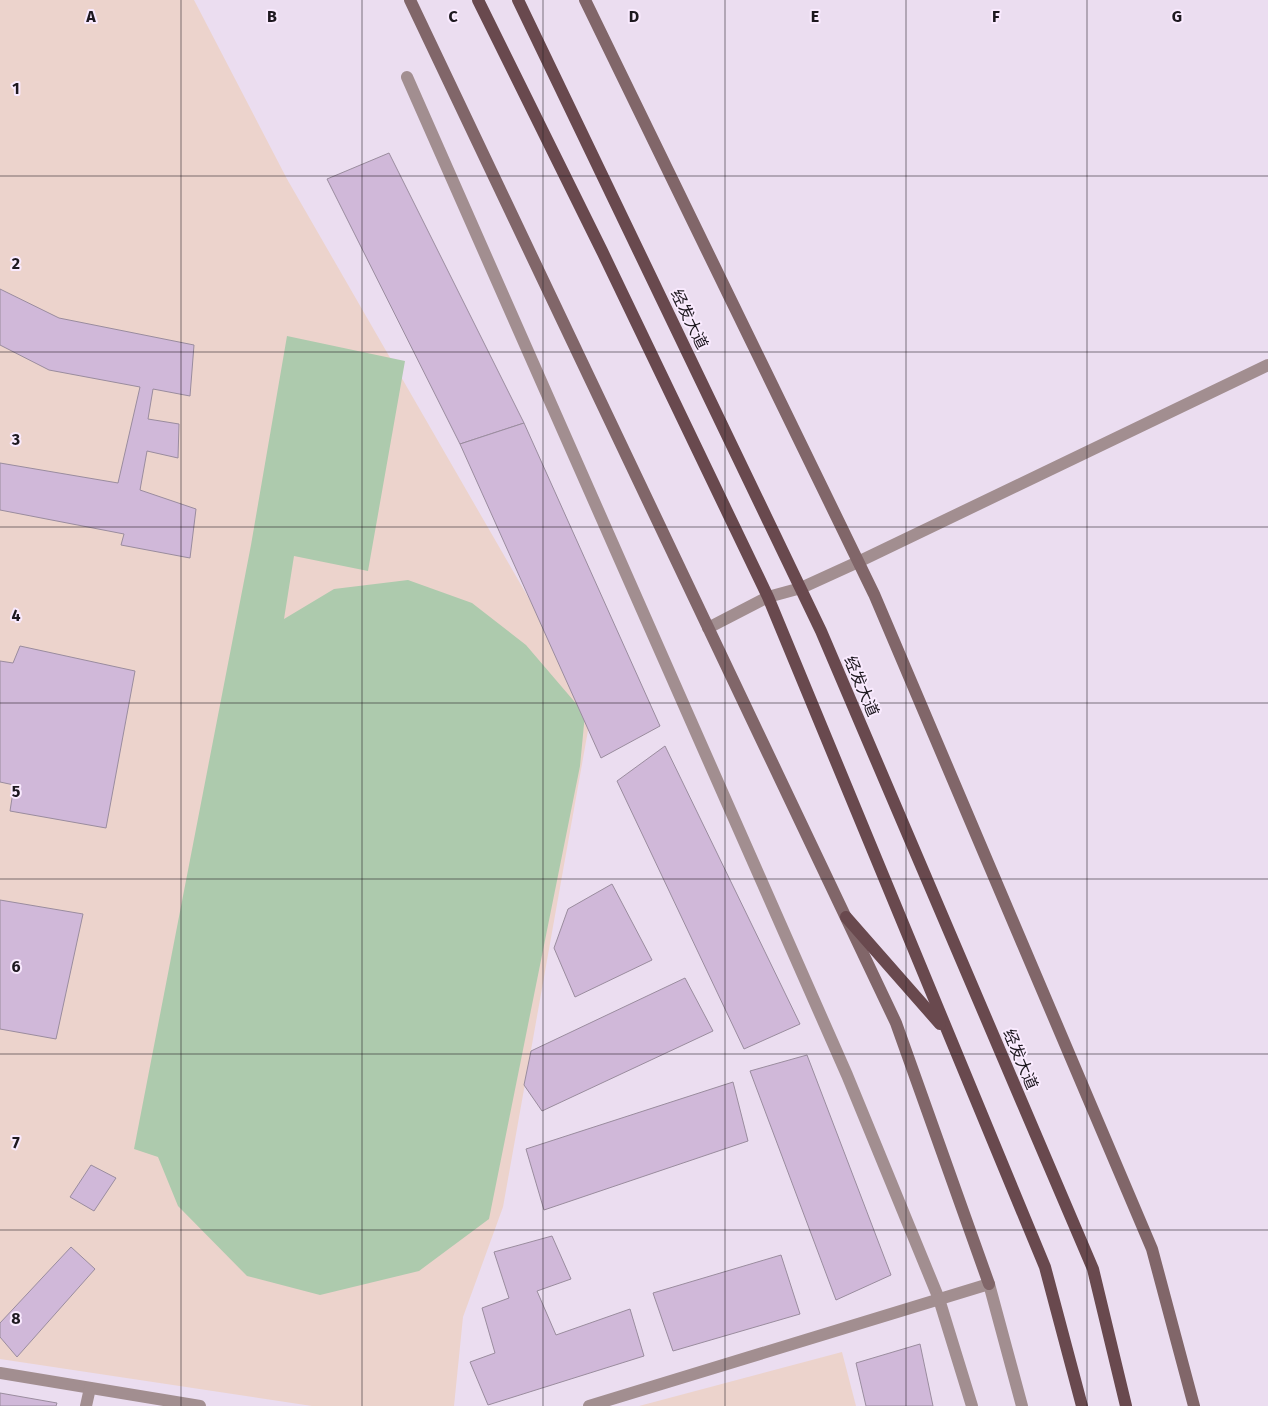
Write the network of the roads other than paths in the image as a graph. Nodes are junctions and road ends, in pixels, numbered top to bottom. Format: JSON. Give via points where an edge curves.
{"nodes":[{"id":1,"x":410,"y":0,"type":"edge"},
{"id":2,"x":478,"y":0,"type":"edge"},
{"id":3,"x":518,"y":0,"type":"edge"},
{"id":4,"x":585,"y":0,"type":"edge"},
{"id":5,"x":407,"y":77,"type":"dead end"},
{"id":6,"x":1268,"y":365,"type":"edge"},
{"id":7,"x":858,"y":562,"type":"junction"},
{"id":8,"x":801,"y":588,"type":"junction"},
{"id":9,"x":768,"y":597,"type":"junction"},
{"id":10,"x":708,"y":628,"type":"junction"},
{"id":11,"x":846,"y":917,"type":"junction"},
{"id":12,"x":947,"y":1032,"type":"junction"},
{"id":13,"x":990,"y":1284,"type":"junction"},
{"id":14,"x":939,"y":1299,"type":"junction"},
{"id":15,"x":0,"y":1373,"type":"edge"},
{"id":16,"x":90,"y":1388,"type":"junction"},
{"id":17,"x":86,"y":1406,"type":"edge"},
{"id":18,"x":200,"y":1406,"type":"edge"},
{"id":19,"x":590,"y":1406,"type":"edge"},
{"id":20,"x":972,"y":1406,"type":"edge"},
{"id":21,"x":1022,"y":1406,"type":"edge"},
{"id":22,"x":1082,"y":1406,"type":"edge"},
{"id":23,"x":1126,"y":1406,"type":"edge"},
{"id":24,"x":1194,"y":1406,"type":"edge"}],
"edges":[{"from":1,"to":10,"type":"main road"},
{"from":2,"to":9,"type":"main road"},
{"from":3,"to":8,"type":"main road","name":"经发大道"},
{"from":4,"to":7,"type":"main road"},
{"from":5,"to":14,"type":"street","via":[[847,1076]]},
{"from":6,"to":7,"type":"street"},
{"from":7,"to":8,"type":"street"},
{"from":7,"to":24,"type":"main road","via":[[1152,1249]]},
{"from":8,"to":9,"type":"street"},
{"from":8,"to":23,"type":"main road","name":"经发大道","via":[[1093,1269]]},
{"from":9,"to":10,"type":"street"},
{"from":9,"to":12,"type":"main road"},
{"from":10,"to":11,"type":"main road"},
{"from":11,"to":12,"type":"main road"},
{"from":11,"to":13,"type":"main road","via":[[896,1023]]},
{"from":12,"to":22,"type":"main road","via":[[1045,1267]]},
{"from":13,"to":14,"type":"street"},
{"from":13,"to":21,"type":"street"},
{"from":14,"to":19,"type":"street"},
{"from":14,"to":20,"type":"street"},
{"from":15,"to":16,"type":"street"},
{"from":16,"to":17,"type":"street"},
{"from":16,"to":18,"type":"street"}]}
